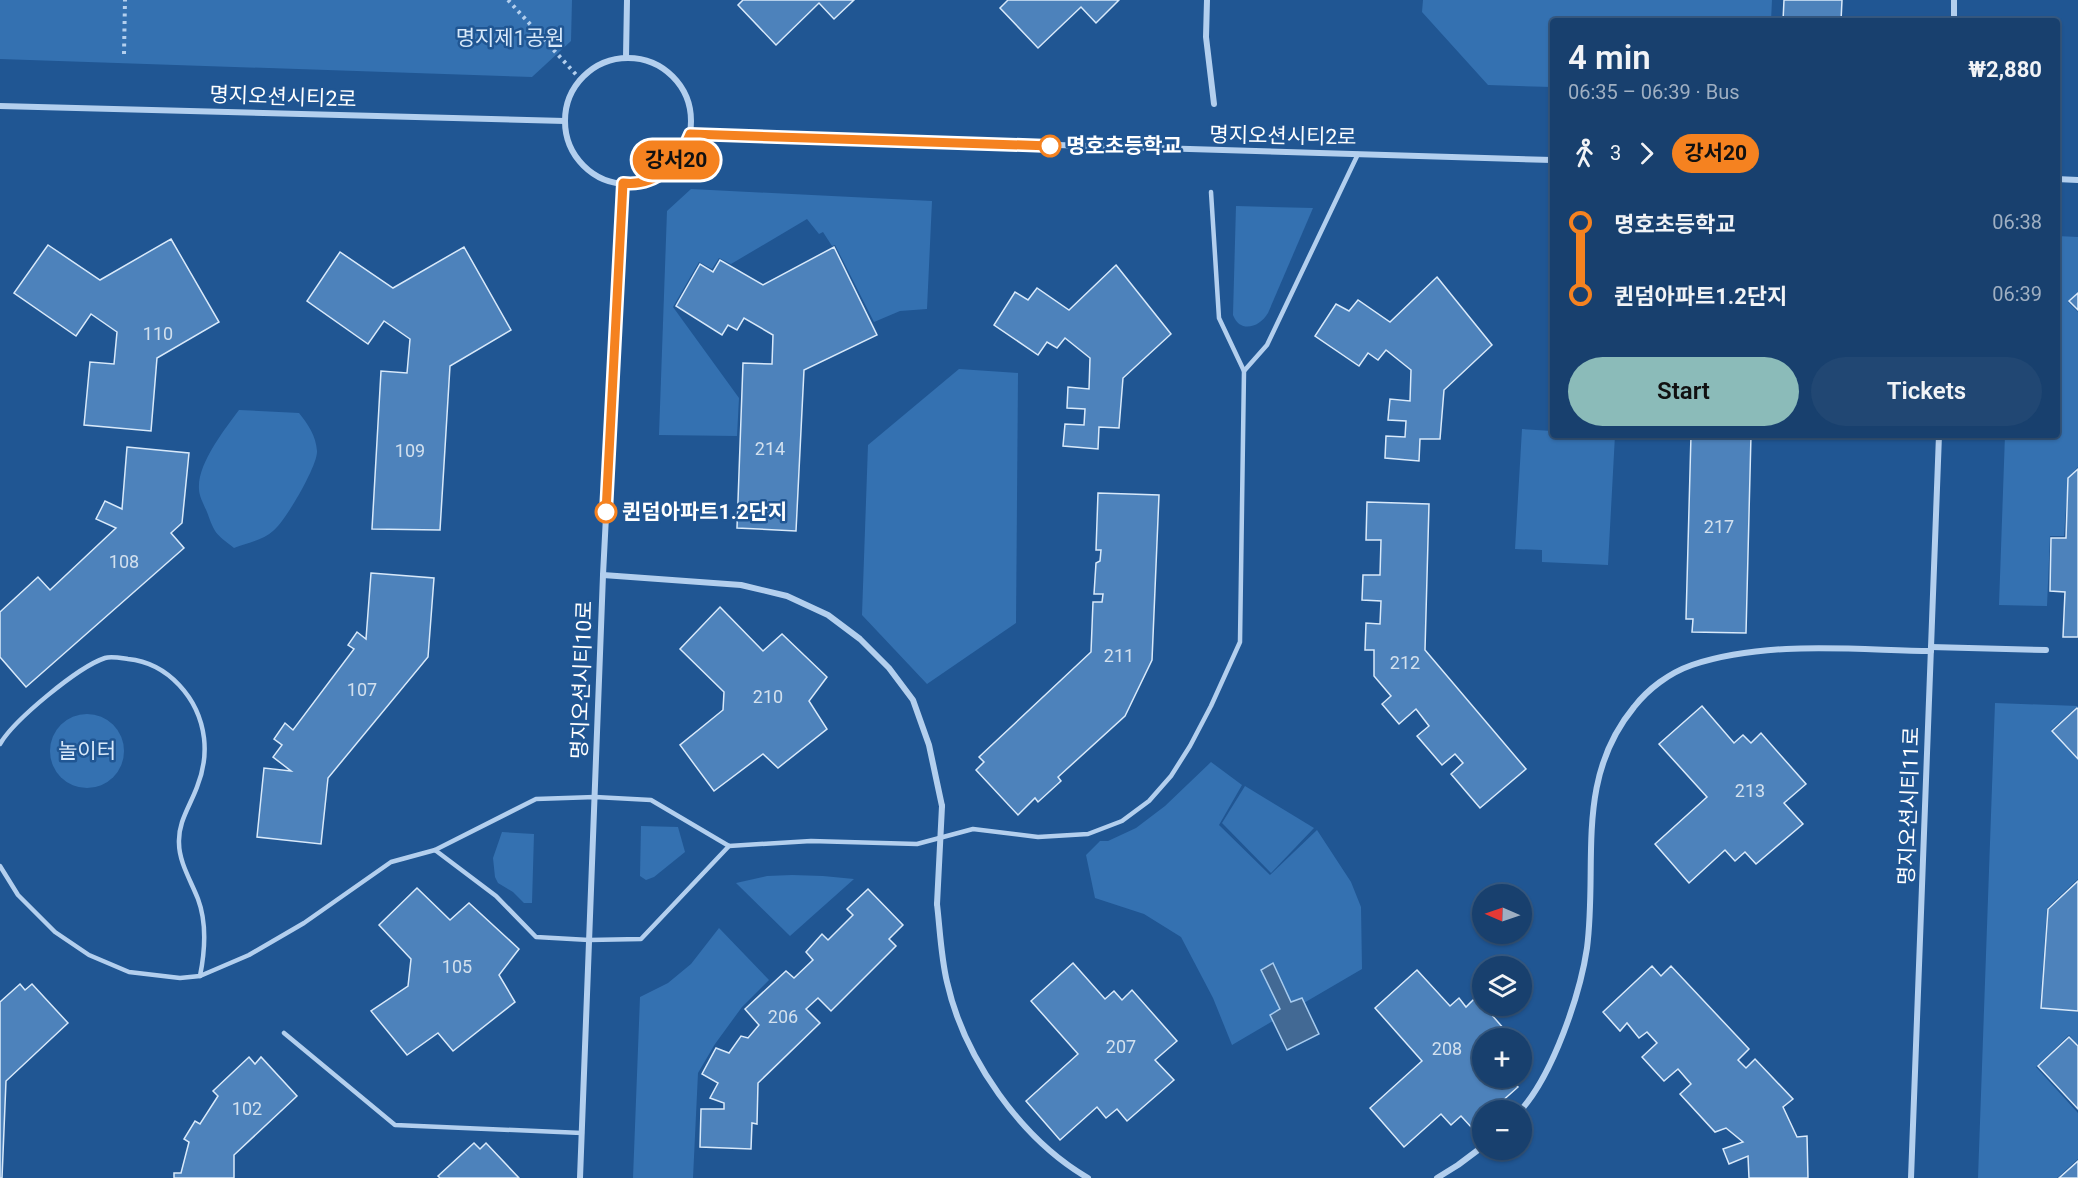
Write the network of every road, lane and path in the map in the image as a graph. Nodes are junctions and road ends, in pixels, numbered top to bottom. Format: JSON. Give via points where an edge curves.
{"nodes":[{"id":1,"x":125,"y":0,"type":"edge"},
{"id":2,"x":508,"y":0,"type":"edge"},
{"id":3,"x":627,"y":0,"type":"edge"},
{"id":4,"x":1207,"y":0,"type":"edge"},
{"id":5,"x":1954,"y":0,"type":"edge"},
{"id":6,"x":1954,"y":18,"type":"edge"},
{"id":7,"x":124,"y":54,"type":"dead end"},
{"id":8,"x":626,"y":57,"type":"junction"},
{"id":9,"x":581,"y":80,"type":"junction"},
{"id":10,"x":1214,"y":104,"type":"dead end"},
{"id":11,"x":0,"y":106,"type":"edge"},
{"id":12,"x":565,"y":121,"type":"junction"},
{"id":13,"x":690,"y":134,"type":"junction"},
{"id":14,"x":1358,"y":154,"type":"junction"},
{"id":15,"x":1550,"y":160,"type":"edge"},
{"id":16,"x":2060,"y":179,"type":"edge"},
{"id":17,"x":2078,"y":180,"type":"edge"},
{"id":18,"x":623,"y":183,"type":"junction"},
{"id":19,"x":1211,"y":192,"type":"dead end"},
{"id":20,"x":1244,"y":371,"type":"junction"},
{"id":21,"x":1940,"y":438,"type":"edge"},
{"id":22,"x":603,"y":574,"type":"junction"},
{"id":23,"x":1931,"y":649,"type":"junction"},
{"id":24,"x":2046,"y":650,"type":"dead end"},
{"id":25,"x":0,"y":744,"type":"edge"},
{"id":26,"x":595,"y":797,"type":"junction"},
{"id":27,"x":729,"y":846,"type":"junction"},
{"id":28,"x":435,"y":850,"type":"junction"},
{"id":29,"x":0,"y":866,"type":"edge"},
{"id":30,"x":589,"y":940,"type":"junction"},
{"id":31,"x":200,"y":976,"type":"junction"},
{"id":32,"x":284,"y":1033,"type":"dead end"},
{"id":33,"x":1528,"y":1100,"type":"edge"},
{"id":34,"x":582,"y":1132,"type":"junction"},
{"id":35,"x":1472,"y":1155,"type":"edge"},
{"id":36,"x":580,"y":1178,"type":"edge"},
{"id":37,"x":1088,"y":1178,"type":"edge"},
{"id":38,"x":1437,"y":1178,"type":"edge"},
{"id":39,"x":1911,"y":1178,"type":"edge"}],
"edges":[{"from":1,"to":7,"type":"path"},
{"from":2,"to":9,"type":"path"},
{"from":3,"to":8,"type":"street"},
{"from":4,"to":10,"type":"street","via":[[1206,37]]},
{"from":5,"to":6,"type":"street"},
{"from":8,"to":9,"type":"street","via":[[606,62]]},
{"from":8,"to":13,"type":"street","via":[[646,60],[679,83],[687,97]]},
{"from":9,"to":12,"type":"street","via":[[574,87]]},
{"from":11,"to":12,"type":"street","name":"명지오션시티2로"},
{"from":12,"to":18,"type":"street","via":[[574,154],[589,170],[608,181]]},
{"from":13,"to":14,"type":"street","name":"명지오션시티2로"},
{"from":13,"to":18,"type":"street","via":[[683,152],[669,169],[651,180]]},
{"from":14,"to":15,"type":"street","name":"명지오션시티2로"},
{"from":14,"to":20,"type":"lane","via":[[1267,345]]},
{"from":16,"to":17,"type":"street"},
{"from":18,"to":22,"type":"street","name":"명지오션시티10로"},
{"from":19,"to":20,"type":"lane","via":[[1219,318]]},
{"from":20,"to":27,"type":"lane","via":[[1240,642],[1190,746],[1149,801],[1122,821],[1088,834],[1038,837],[973,829],[917,844],[811,842]]},
{"from":21,"to":23,"type":"street","name":"명지오션시티11로"},
{"from":22,"to":26,"type":"street","name":"명지오션시티10로"},
{"from":22,"to":37,"type":"street","bridge":true,"via":[[741,585],[787,596],[828,615],[890,668],[913,700],[930,745],[942,806],[937,904],[947,981],[961,1026],[980,1063],[1034,1138]]},
{"from":23,"to":24,"type":"street"},
{"from":23,"to":33,"type":"street","via":[[1804,649],[1743,654],[1689,666],[1645,694],[1624,719],[1604,758],[1594,793],[1589,922],[1581,981],[1544,1079]]},
{"from":23,"to":39,"type":"street","name":"명지오션시티11로"},
{"from":25,"to":31,"type":"lane","via":[[14,724],[39,703],[107,657],[137,660],[164,671],[183,688],[197,711],[204,738],[204,765],[180,825],[178,844],[202,915],[204,956]]},
{"from":26,"to":27,"type":"lane","via":[[651,800]]},
{"from":26,"to":28,"type":"lane","via":[[537,799]]},
{"from":26,"to":30,"type":"street","name":"명지오션시티10로"},
{"from":27,"to":30,"type":"lane","via":[[642,939]]},
{"from":28,"to":30,"type":"lane","via":[[496,896],[536,937]]},
{"from":28,"to":31,"type":"lane","via":[[391,862],[304,923],[249,955]]},
{"from":29,"to":31,"type":"lane","via":[[18,895],[55,932],[89,955],[129,972],[180,978]]},
{"from":30,"to":34,"type":"street","name":"명지오션시티10로"},
{"from":32,"to":34,"type":"lane","via":[[395,1125]]},
{"from":34,"to":36,"type":"street","name":"명지오션시티10로"},
{"from":35,"to":38,"type":"street"}]}
